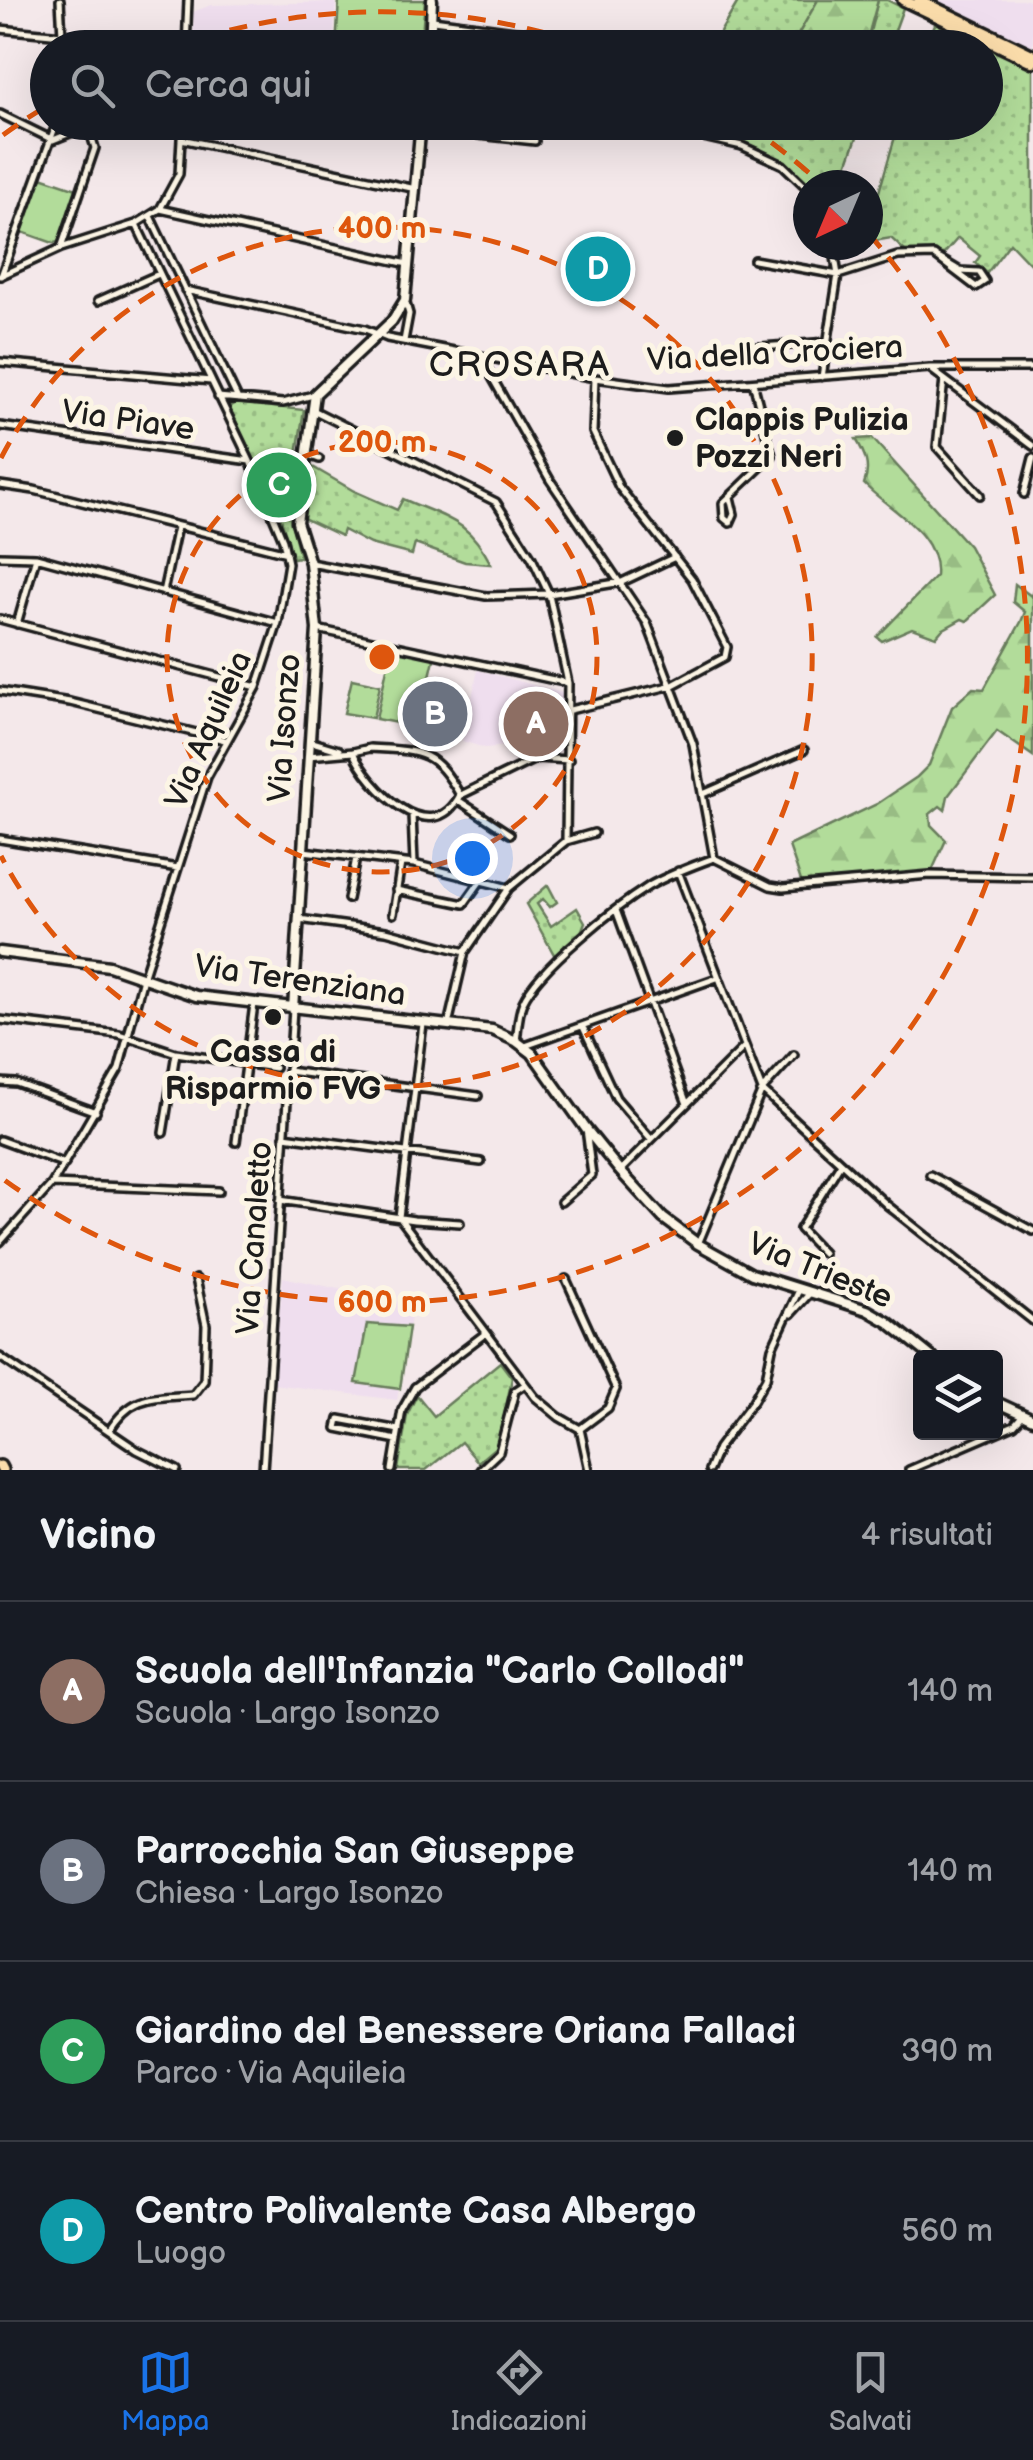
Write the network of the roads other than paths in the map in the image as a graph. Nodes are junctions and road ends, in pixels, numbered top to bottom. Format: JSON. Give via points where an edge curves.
{"nodes":[{"id":1,"x":60,"y":0,"type":"edge"},
{"id":2,"x":188,"y":0,"type":"edge"},
{"id":3,"x":432,"y":0,"type":"edge"},
{"id":4,"x":902,"y":0,"type":"edge"},
{"id":5,"x":918,"y":0,"type":"edge"},
{"id":6,"x":433,"y":20,"type":"junction"},
{"id":7,"x":0,"y":29,"type":"edge"},
{"id":8,"x":62,"y":30,"type":"edge"},
{"id":9,"x":187,"y":30,"type":"edge"},
{"id":10,"x":432,"y":30,"type":"edge"},
{"id":11,"x":507,"y":30,"type":"edge"},
{"id":12,"x":965,"y":30,"type":"edge"},
{"id":13,"x":981,"y":30,"type":"edge"},
{"id":14,"x":30,"y":32,"type":"edge"},
{"id":15,"x":1003,"y":41,"type":"edge"},
{"id":16,"x":1003,"y":48,"type":"edge"},
{"id":17,"x":1033,"y":55,"type":"edge"},
{"id":18,"x":1033,"y":62,"type":"edge"},
{"id":19,"x":0,"y":114,"type":"edge"},
{"id":20,"x":30,"y":129,"type":"edge"},
{"id":21,"x":52,"y":140,"type":"edge"},
{"id":22,"x":93,"y":140,"type":"edge"},
{"id":23,"x":181,"y":140,"type":"edge"},
{"id":24,"x":190,"y":140,"type":"edge"},
{"id":25,"x":420,"y":140,"type":"edge"},
{"id":26,"x":521,"y":140,"type":"edge"},
{"id":27,"x":716,"y":140,"type":"edge"},
{"id":28,"x":535,"y":142,"type":"dead end"},
{"id":29,"x":793,"y":175,"type":"edge"},
{"id":30,"x":416,"y":189,"type":"junction"},
{"id":31,"x":160,"y":209,"type":"junction"},
{"id":32,"x":150,"y":216,"type":"junction"},
{"id":33,"x":136,"y":224,"type":"junction"},
{"id":34,"x":60,"y":248,"type":"junction"},
{"id":35,"x":940,"y":259,"type":"junction"},
{"id":36,"x":754,"y":260,"type":"dead end"},
{"id":37,"x":836,"y":260,"type":"edge"},
{"id":38,"x":408,"y":264,"type":"junction"},
{"id":39,"x":160,"y":274,"type":"junction"},
{"id":40,"x":838,"y":275,"type":"junction"},
{"id":41,"x":0,"y":276,"type":"edge"},
{"id":42,"x":185,"y":290,"type":"junction"},
{"id":43,"x":98,"y":300,"type":"dead end"},
{"id":44,"x":405,"y":300,"type":"junction"},
{"id":45,"x":377,"y":334,"type":"junction"},
{"id":46,"x":404,"y":342,"type":"junction"},
{"id":47,"x":828,"y":342,"type":"junction"},
{"id":48,"x":748,"y":348,"type":"dead end"},
{"id":49,"x":480,"y":356,"type":"junction"},
{"id":50,"x":0,"y":362,"type":"edge"},
{"id":51,"x":930,"y":368,"type":"junction"},
{"id":52,"x":1033,"y":368,"type":"edge"},
{"id":53,"x":822,"y":377,"type":"junction"},
{"id":54,"x":596,"y":378,"type":"junction"},
{"id":55,"x":944,"y":379,"type":"junction"},
{"id":56,"x":211,"y":381,"type":"junction"},
{"id":57,"x":753,"y":382,"type":"junction"},
{"id":58,"x":314,"y":394,"type":"junction"},
{"id":59,"x":218,"y":396,"type":"junction"},
{"id":60,"x":236,"y":397,"type":"junction"},
{"id":61,"x":315,"y":412,"type":"junction"},
{"id":62,"x":0,"y":426,"type":"edge"},
{"id":63,"x":1033,"y":446,"type":"edge"},
{"id":64,"x":306,"y":454,"type":"junction"},
{"id":65,"x":1033,"y":458,"type":"edge"},
{"id":66,"x":250,"y":460,"type":"junction"},
{"id":67,"x":319,"y":460,"type":"dead end"},
{"id":68,"x":0,"y":485,"type":"edge"},
{"id":69,"x":1024,"y":494,"type":"dead end"},
{"id":70,"x":980,"y":495,"type":"dead end"},
{"id":71,"x":730,"y":497,"type":"dead end"},
{"id":72,"x":177,"y":526,"type":"junction"},
{"id":73,"x":287,"y":553,"type":"junction"},
{"id":74,"x":0,"y":556,"type":"edge"},
{"id":75,"x":675,"y":556,"type":"junction"},
{"id":76,"x":36,"y":557,"type":"junction"},
{"id":77,"x":310,"y":562,"type":"junction"},
{"id":78,"x":622,"y":582,"type":"junction"},
{"id":79,"x":163,"y":592,"type":"junction"},
{"id":80,"x":549,"y":594,"type":"junction"},
{"id":81,"x":0,"y":620,"type":"edge"},
{"id":82,"x":278,"y":622,"type":"junction"},
{"id":83,"x":17,"y":624,"type":"junction"},
{"id":84,"x":317,"y":630,"type":"junction"},
{"id":85,"x":568,"y":683,"type":"junction"},
{"id":86,"x":672,"y":685,"type":"junction"},
{"id":87,"x":257,"y":687,"type":"junction"},
{"id":88,"x":0,"y":691,"type":"edge"},
{"id":89,"x":570,"y":710,"type":"junction"},
{"id":90,"x":225,"y":740,"type":"junction"},
{"id":91,"x":309,"y":741,"type":"junction"},
{"id":92,"x":804,"y":750,"type":"dead end"},
{"id":93,"x":342,"y":752,"type":"junction"},
{"id":94,"x":353,"y":752,"type":"junction"},
{"id":95,"x":308,"y":756,"type":"junction"},
{"id":96,"x":569,"y":760,"type":"junction"},
{"id":97,"x":703,"y":794,"type":"junction"},
{"id":98,"x":460,"y":798,"type":"junction"},
{"id":99,"x":412,"y":814,"type":"junction"},
{"id":100,"x":594,"y":832,"type":"dead end"},
{"id":101,"x":510,"y":834,"type":"dead end"},
{"id":102,"x":0,"y":839,"type":"edge"},
{"id":103,"x":566,"y":841,"type":"junction"},
{"id":104,"x":302,"y":852,"type":"junction"},
{"id":105,"x":356,"y":857,"type":"junction"},
{"id":106,"x":714,"y":858,"type":"junction"},
{"id":107,"x":401,"y":862,"type":"junction"},
{"id":108,"x":414,"y":864,"type":"junction"},
{"id":109,"x":178,"y":868,"type":"junction"},
{"id":110,"x":678,"y":871,"type":"junction"},
{"id":111,"x":1033,"y":877,"type":"edge"},
{"id":112,"x":482,"y":879,"type":"junction"},
{"id":113,"x":510,"y":888,"type":"junction"},
{"id":114,"x":396,"y":890,"type":"junction"},
{"id":115,"x":348,"y":900,"type":"dead end"},
{"id":116,"x":616,"y":910,"type":"junction"},
{"id":117,"x":392,"y":914,"type":"dead end"},
{"id":118,"x":299,"y":919,"type":"junction"},
{"id":119,"x":0,"y":952,"type":"edge"},
{"id":120,"x":466,"y":952,"type":"junction"},
{"id":121,"x":143,"y":978,"type":"junction"},
{"id":122,"x":717,"y":978,"type":"junction"},
{"id":123,"x":650,"y":1003,"type":"junction"},
{"id":124,"x":254,"y":1004,"type":"junction"},
{"id":125,"x":293,"y":1008,"type":"junction"},
{"id":126,"x":0,"y":1020,"type":"edge"},
{"id":127,"x":423,"y":1023,"type":"junction"},
{"id":128,"x":448,"y":1026,"type":"junction"},
{"id":129,"x":582,"y":1028,"type":"junction"},
{"id":130,"x":128,"y":1036,"type":"junction"},
{"id":131,"x":524,"y":1046,"type":"junction"},
{"id":132,"x":744,"y":1046,"type":"junction"},
{"id":133,"x":176,"y":1054,"type":"junction"},
{"id":134,"x":794,"y":1055,"type":"dead end"},
{"id":135,"x":245,"y":1064,"type":"junction"},
{"id":136,"x":275,"y":1068,"type":"dead end"},
{"id":137,"x":288,"y":1071,"type":"junction"},
{"id":138,"x":0,"y":1082,"type":"edge"},
{"id":139,"x":415,"y":1088,"type":"junction"},
{"id":140,"x":762,"y":1090,"type":"junction"},
{"id":141,"x":478,"y":1096,"type":"dead end"},
{"id":142,"x":686,"y":1104,"type":"junction"},
{"id":143,"x":96,"y":1112,"type":"junction"},
{"id":144,"x":586,"y":1130,"type":"junction"},
{"id":145,"x":163,"y":1133,"type":"dead end"},
{"id":146,"x":284,"y":1136,"type":"junction"},
{"id":147,"x":652,"y":1139,"type":"junction"},
{"id":148,"x":0,"y":1140,"type":"edge"},
{"id":149,"x":236,"y":1142,"type":"dead end"},
{"id":150,"x":407,"y":1153,"type":"junction"},
{"id":151,"x":481,"y":1162,"type":"dead end"},
{"id":152,"x":841,"y":1162,"type":"junction"},
{"id":153,"x":65,"y":1164,"type":"junction"},
{"id":154,"x":620,"y":1171,"type":"junction"},
{"id":155,"x":930,"y":1174,"type":"dead end"},
{"id":156,"x":52,"y":1184,"type":"junction"},
{"id":157,"x":220,"y":1191,"type":"dead end"},
{"id":158,"x":280,"y":1200,"type":"junction"},
{"id":159,"x":562,"y":1202,"type":"dead end"},
{"id":160,"x":398,"y":1218,"type":"junction"},
{"id":161,"x":460,"y":1223,"type":"dead end"},
{"id":162,"x":1033,"y":1232,"type":"edge"},
{"id":163,"x":0,"y":1242,"type":"edge"},
{"id":164,"x":698,"y":1244,"type":"junction"},
{"id":165,"x":823,"y":1253,"type":"dead end"},
{"id":166,"x":196,"y":1279,"type":"dead end"},
{"id":167,"x":566,"y":1279,"type":"dead end"},
{"id":168,"x":799,"y":1290,"type":"junction"},
{"id":169,"x":810,"y":1293,"type":"junction"},
{"id":170,"x":786,"y":1320,"type":"junction"},
{"id":171,"x":1033,"y":1321,"type":"edge"},
{"id":172,"x":486,"y":1334,"type":"junction"},
{"id":173,"x":923,"y":1350,"type":"edge"},
{"id":174,"x":0,"y":1358,"type":"edge"},
{"id":175,"x":524,"y":1385,"type":"junction"},
{"id":176,"x":1003,"y":1405,"type":"edge"},
{"id":177,"x":1023,"y":1414,"type":"junction"},
{"id":178,"x":1033,"y":1418,"type":"edge"},
{"id":179,"x":580,"y":1429,"type":"junction"},
{"id":180,"x":399,"y":1430,"type":"junction"},
{"id":181,"x":109,"y":1431,"type":"junction"},
{"id":182,"x":397,"y":1440,"type":"junction"},
{"id":183,"x":176,"y":1470,"type":"edge"},
{"id":184,"x":263,"y":1470,"type":"edge"},
{"id":185,"x":392,"y":1470,"type":"edge"},
{"id":186,"x":480,"y":1470,"type":"edge"},
{"id":187,"x":589,"y":1470,"type":"edge"},
{"id":188,"x":709,"y":1470,"type":"edge"},
{"id":189,"x":910,"y":1470,"type":"edge"}],
"edges":[{"from":1,"to":8,"type":"street"},
{"from":2,"to":9,"type":"street"},
{"from":3,"to":6,"type":"street"},
{"from":4,"to":12,"type":"main road"},
{"from":5,"to":13,"type":"main road"},
{"from":6,"to":10,"type":"street"},
{"from":6,"to":11,"type":"street"},
{"from":7,"to":14,"type":"street"},
{"from":15,"to":17,"type":"main road"},
{"from":16,"to":18,"type":"main road"},
{"from":19,"to":20,"type":"street"},
{"from":21,"to":41,"type":"street"},
{"from":22,"to":34,"type":"street"},
{"from":23,"to":31,"type":"street","via":[[178,174]]},
{"from":24,"to":30,"type":"street"},
{"from":25,"to":30,"type":"street"},
{"from":26,"to":28,"type":"street"},
{"from":27,"to":29,"type":"street","via":[[742,146]]},
{"from":30,"to":38,"type":"street"},
{"from":31,"to":32,"type":"street"},
{"from":31,"to":38,"type":"street"},
{"from":32,"to":33,"type":"street"},
{"from":32,"to":42,"type":"street"},
{"from":33,"to":34,"type":"street"},
{"from":33,"to":39,"type":"street","name":"Via Aquileia"},
{"from":34,"to":41,"type":"street"},
{"from":35,"to":35,"type":"street","via":[[979,272],[985,281],[976,287]]},
{"from":35,"to":40,"type":"street","via":[[898,256]]},
{"from":36,"to":40,"type":"street"},
{"from":37,"to":40,"type":"street"},
{"from":38,"to":44,"type":"street"},
{"from":39,"to":43,"type":"street"},
{"from":39,"to":56,"type":"street","name":"Via Aquileia"},
{"from":40,"to":47,"type":"street"},
{"from":42,"to":45,"type":"street","name":"Via della Crociera"},
{"from":42,"to":60,"type":"street"},
{"from":44,"to":45,"type":"street"},
{"from":44,"to":46,"type":"street"},
{"from":45,"to":46,"type":"street","name":"Via della Crociera"},
{"from":45,"to":58,"type":"street"},
{"from":46,"to":49,"type":"street","name":"Via della Crociera"},
{"from":47,"to":48,"type":"street"},
{"from":47,"to":53,"type":"street"},
{"from":49,"to":54,"type":"street","name":"Via della Crociera"},
{"from":49,"to":78,"type":"street","via":[[550,480]]},
{"from":50,"to":56,"type":"street"},
{"from":51,"to":52,"type":"street","name":"Via della Crociera"},
{"from":51,"to":53,"type":"street","name":"Via della Crociera"},
{"from":51,"to":55,"type":"street"},
{"from":53,"to":57,"type":"street","name":"Via della Crociera"},
{"from":54,"to":57,"type":"street","name":"Via della Crociera","via":[[669,388]]},
{"from":54,"to":75,"type":"street","via":[[593,432],[619,487]]},
{"from":55,"to":63,"type":"street"},
{"from":55,"to":70,"type":"street","via":[[937,447]]},
{"from":56,"to":59,"type":"street","name":"Via Aquileia"},
{"from":57,"to":71,"type":"street","via":[[772,456]]},
{"from":58,"to":60,"type":"street","via":[[282,403]]},
{"from":58,"to":61,"type":"street","name":"Via Isonzo"},
{"from":59,"to":60,"type":"street"},
{"from":59,"to":66,"type":"street","name":"Via Aquileia"},
{"from":61,"to":64,"type":"street","name":"Via Isonzo"},
{"from":61,"to":80,"type":"street","via":[[496,502]]},
{"from":62,"to":66,"type":"street","name":"Via Piave"},
{"from":64,"to":67,"type":"street"},
{"from":64,"to":77,"type":"street","name":"Via Isonzo","via":[[297,522]]},
{"from":65,"to":69,"type":"street"},
{"from":66,"to":73,"type":"street","name":"Via Aquileia"},
{"from":68,"to":72,"type":"street"},
{"from":72,"to":73,"type":"street"},
{"from":72,"to":79,"type":"street"},
{"from":73,"to":82,"type":"street","name":"Via Aquileia"},
{"from":74,"to":76,"type":"street"},
{"from":75,"to":78,"type":"street"},
{"from":75,"to":86,"type":"street","via":[[726,647],[725,657]]},
{"from":76,"to":79,"type":"street"},
{"from":76,"to":83,"type":"street"},
{"from":77,"to":80,"type":"street","via":[[486,596]]},
{"from":77,"to":84,"type":"street","name":"Via Isonzo"},
{"from":78,"to":80,"type":"street"},
{"from":78,"to":86,"type":"street"},
{"from":79,"to":82,"type":"street"},
{"from":80,"to":85,"type":"street"},
{"from":81,"to":83,"type":"street"},
{"from":82,"to":87,"type":"street","name":"Via Aquileia"},
{"from":83,"to":87,"type":"street"},
{"from":84,"to":85,"type":"street"},
{"from":84,"to":91,"type":"street","name":"Via Isonzo"},
{"from":85,"to":89,"type":"street"},
{"from":86,"to":89,"type":"street"},
{"from":86,"to":97,"type":"street"},
{"from":87,"to":90,"type":"street","name":"Via Aquileia"},
{"from":88,"to":90,"type":"street"},
{"from":89,"to":96,"type":"street"},
{"from":90,"to":109,"type":"street","name":"Via Aquileia"},
{"from":91,"to":93,"type":"street"},
{"from":91,"to":95,"type":"street","name":"Via Isonzo"},
{"from":92,"to":97,"type":"street"},
{"from":93,"to":94,"type":"street"},
{"from":93,"to":95,"type":"street"},
{"from":94,"to":98,"type":"street","via":[[428,755]]},
{"from":94,"to":99,"type":"street","via":[[388,801]]},
{"from":95,"to":104,"type":"street","name":"Via Isonzo"},
{"from":96,"to":98,"type":"street","via":[[537,758]]},
{"from":96,"to":103,"type":"street"},
{"from":97,"to":106,"type":"street"},
{"from":98,"to":99,"type":"street","via":[[430,817]]},
{"from":98,"to":101,"type":"street"},
{"from":99,"to":108,"type":"street"},
{"from":100,"to":103,"type":"street"},
{"from":102,"to":109,"type":"street"},
{"from":103,"to":113,"type":"street"},
{"from":104,"to":105,"type":"street"},
{"from":104,"to":118,"type":"street","name":"Via Isonzo"},
{"from":105,"to":107,"type":"street"},
{"from":105,"to":115,"type":"street"},
{"from":106,"to":110,"type":"street"},
{"from":106,"to":111,"type":"street","via":[[783,888],[930,876]]},
{"from":107,"to":108,"type":"street"},
{"from":107,"to":114,"type":"street"},
{"from":108,"to":112,"type":"street"},
{"from":109,"to":121,"type":"street","name":"Via Aquileia"},
{"from":110,"to":116,"type":"street"},
{"from":110,"to":122,"type":"street"},
{"from":112,"to":113,"type":"street"},
{"from":112,"to":114,"type":"street","via":[[464,904]]},
{"from":113,"to":120,"type":"street"},
{"from":114,"to":117,"type":"street"},
{"from":116,"to":123,"type":"street"},
{"from":116,"to":131,"type":"street","via":[[529,991],[522,1006]]},
{"from":118,"to":120,"type":"street","via":[[386,931]]},
{"from":118,"to":125,"type":"street","name":"Via Isonzo"},
{"from":119,"to":121,"type":"street","name":"Via Terenziana","via":[[109,966]]},
{"from":120,"to":128,"type":"street"},
{"from":121,"to":124,"type":"street","name":"Via Terenziana","via":[[196,996]]},
{"from":121,"to":130,"type":"street","name":"Via Aquileia"},
{"from":122,"to":123,"type":"street"},
{"from":122,"to":132,"type":"street"},
{"from":123,"to":129,"type":"street"},
{"from":123,"to":142,"type":"street"},
{"from":124,"to":125,"type":"street","name":"Via Terenziana"},
{"from":124,"to":135,"type":"street"},
{"from":125,"to":127,"type":"street","name":"Via Terenziana"},
{"from":125,"to":137,"type":"street","name":"Via Canaletto"},
{"from":126,"to":130,"type":"street"},
{"from":127,"to":128,"type":"street","name":"Via Terenziana"},
{"from":127,"to":139,"type":"street"},
{"from":128,"to":131,"type":"street","name":"Via Terenziana","via":[[492,1030]]},
{"from":129,"to":131,"type":"street"},
{"from":129,"to":147,"type":"street","via":[[616,1098]]},
{"from":130,"to":133,"type":"street"},
{"from":130,"to":143,"type":"street","name":"Via Aquileia"},
{"from":131,"to":144,"type":"street","name":"Via Trieste"},
{"from":132,"to":140,"type":"street"},
{"from":132,"to":142,"type":"street"},
{"from":133,"to":135,"type":"street"},
{"from":133,"to":145,"type":"street"},
{"from":134,"to":140,"type":"street"},
{"from":135,"to":136,"type":"street"},
{"from":135,"to":149,"type":"street"},
{"from":137,"to":139,"type":"street"},
{"from":137,"to":146,"type":"street","name":"Via Canaletto"},
{"from":138,"to":143,"type":"street"},
{"from":139,"to":141,"type":"street"},
{"from":139,"to":150,"type":"street"},
{"from":140,"to":152,"type":"street"},
{"from":140,"to":164,"type":"street"},
{"from":142,"to":147,"type":"street"},
{"from":143,"to":153,"type":"street","name":"Via Aquileia"},
{"from":144,"to":154,"type":"street","name":"Via Trieste"},
{"from":144,"to":159,"type":"street","via":[[592,1176]]},
{"from":146,"to":150,"type":"street"},
{"from":146,"to":158,"type":"street","name":"Via Canaletto"},
{"from":147,"to":154,"type":"street"},
{"from":148,"to":153,"type":"street"},
{"from":150,"to":151,"type":"street"},
{"from":150,"to":160,"type":"street"},
{"from":152,"to":165,"type":"street","via":[[800,1229]]},
{"from":152,"to":171,"type":"street"},
{"from":153,"to":156,"type":"street","name":"Via Aquileia"},
{"from":154,"to":164,"type":"street","name":"Via Trieste"},
{"from":155,"to":162,"type":"street"},
{"from":156,"to":157,"type":"street"},
{"from":156,"to":163,"type":"street","name":"Via Aquileia"},
{"from":158,"to":160,"type":"street"},
{"from":158,"to":184,"type":"street","name":"Via Canaletto"},
{"from":160,"to":161,"type":"street"},
{"from":160,"to":172,"type":"street"},
{"from":164,"to":168,"type":"street","name":"Via Trieste"},
{"from":166,"to":181,"type":"street","via":[[206,1325],[200,1389],[136,1401]]},
{"from":167,"to":179,"type":"street","via":[[616,1388],[608,1408]]},
{"from":168,"to":169,"type":"street","name":"Via Trieste"},
{"from":168,"to":170,"type":"street"},
{"from":169,"to":170,"type":"street"},
{"from":169,"to":173,"type":"street","name":"Via Trieste","via":[[867,1310]]},
{"from":170,"to":188,"type":"street","via":[[766,1378]]},
{"from":172,"to":175,"type":"street"},
{"from":172,"to":180,"type":"street","via":[[415,1388]]},
{"from":174,"to":181,"type":"street"},
{"from":175,"to":179,"type":"street"},
{"from":175,"to":186,"type":"street","via":[[516,1391],[500,1452]]},
{"from":176,"to":177,"type":"street"},
{"from":177,"to":178,"type":"street"},
{"from":177,"to":189,"type":"street","via":[[1014,1425]]},
{"from":179,"to":187,"type":"street"},
{"from":180,"to":182,"type":"street"},
{"from":180,"to":182,"type":"street","via":[[339,1418],[337,1428]]},
{"from":181,"to":183,"type":"street"},
{"from":182,"to":185,"type":"street"}]}
